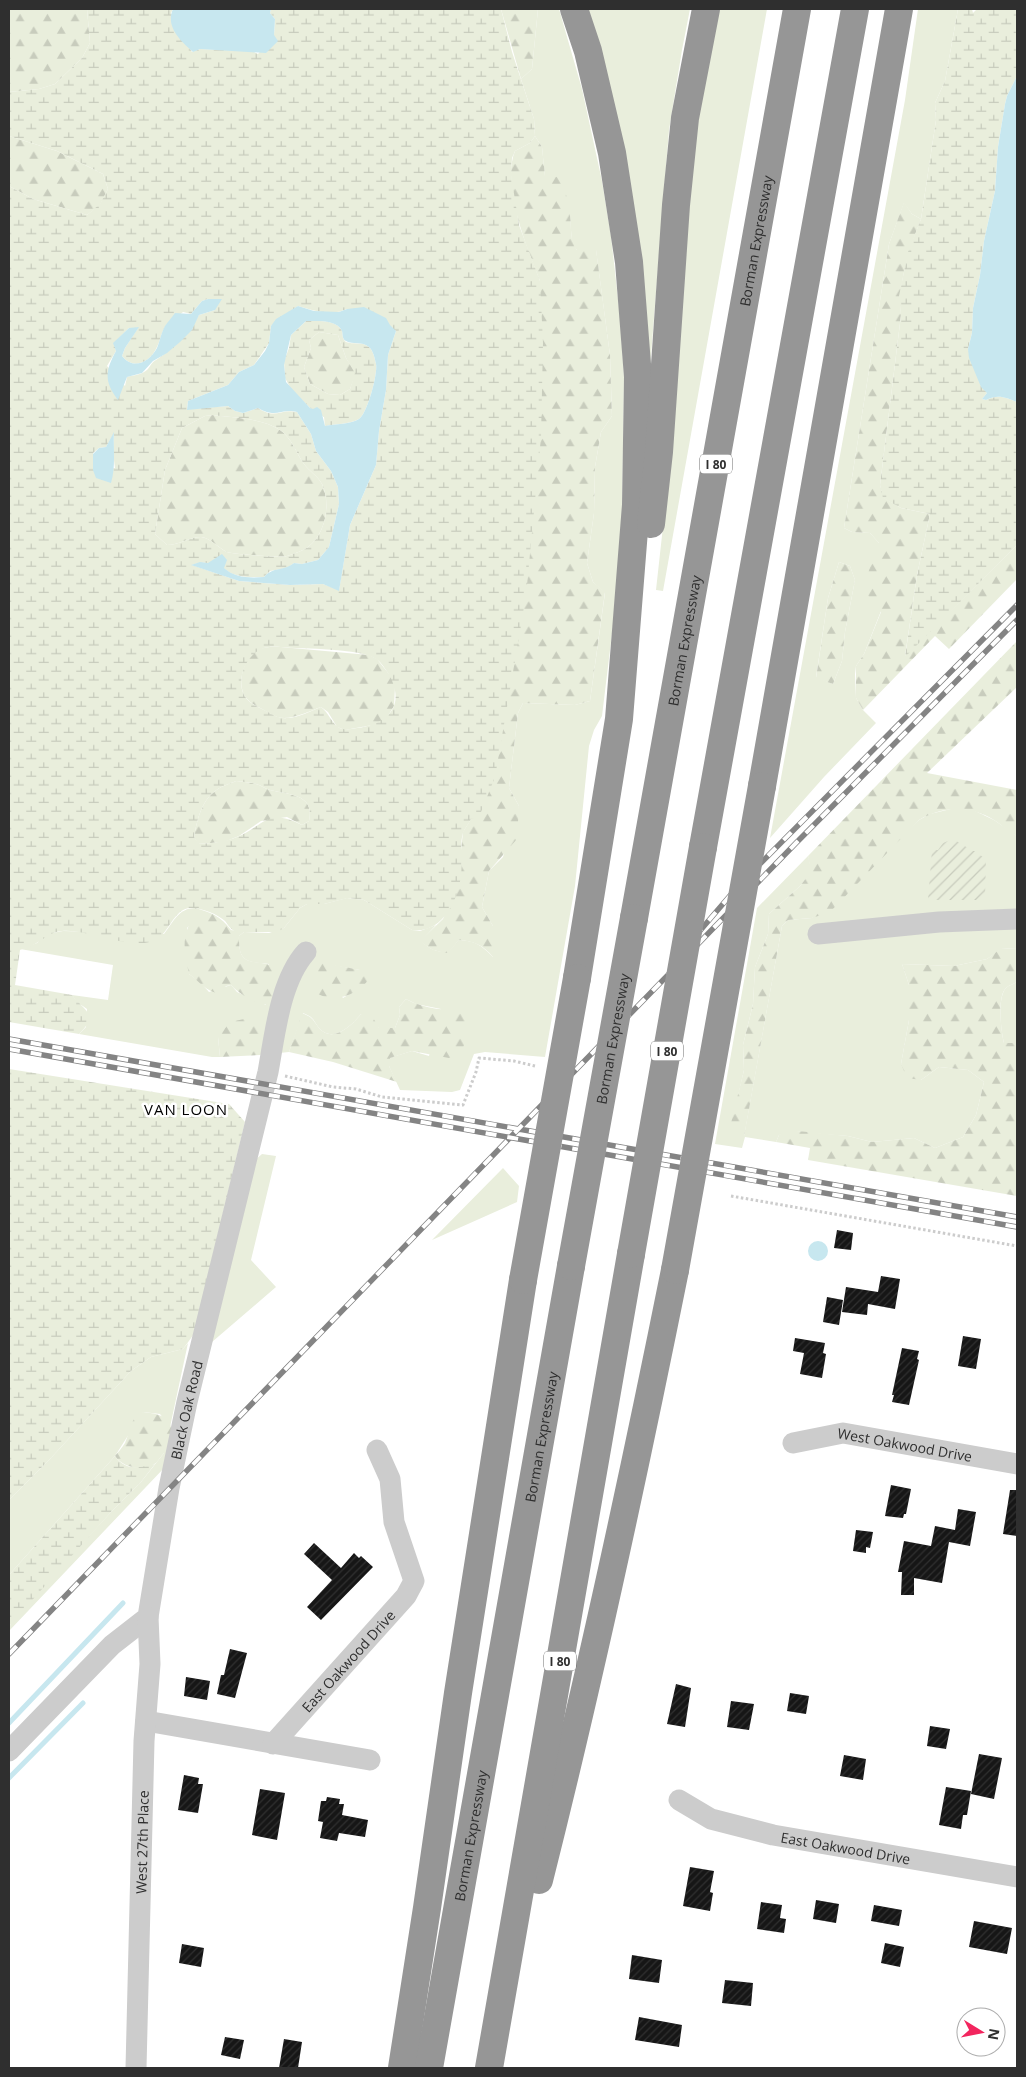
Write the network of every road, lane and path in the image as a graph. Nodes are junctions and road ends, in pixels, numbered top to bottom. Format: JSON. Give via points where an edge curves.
{"nodes":[{"id":1,"x":574,"y":9,"type":"edge"},
{"id":2,"x":706,"y":9,"type":"edge"},
{"id":3,"x":797,"y":9,"type":"edge"},
{"id":4,"x":855,"y":9,"type":"edge"},
{"id":5,"x":898,"y":16,"type":"edge"},
{"id":6,"x":620,"y":719,"type":"junction"},
{"id":7,"x":1017,"y":919,"type":"edge"},
{"id":8,"x":818,"y":934,"type":"dead end"},
{"id":9,"x":306,"y":952,"type":"dead end"},
{"id":10,"x":535,"y":1066,"type":"dead end"},
{"id":11,"x":268,"y":1072,"type":"junction"},
{"id":12,"x":730,"y":1196,"type":"dead end"},
{"id":13,"x":1017,"y":1246,"type":"edge"},
{"id":14,"x":793,"y":1443,"type":"dead end"},
{"id":15,"x":377,"y":1450,"type":"dead end"},
{"id":16,"x":1017,"y":1464,"type":"edge"},
{"id":17,"x":148,"y":1617,"type":"junction"},
{"id":18,"x":146,"y":1721,"type":"junction"},
{"id":19,"x":273,"y":1744,"type":"junction"},
{"id":20,"x":9,"y":1751,"type":"edge"},
{"id":21,"x":370,"y":1760,"type":"dead end"},
{"id":22,"x":679,"y":1800,"type":"dead end"},
{"id":23,"x":1017,"y":1877,"type":"edge"},
{"id":24,"x":136,"y":2068,"type":"edge"},
{"id":25,"x":402,"y":2068,"type":"edge"},
{"id":26,"x":429,"y":2068,"type":"edge"},
{"id":27,"x":490,"y":2068,"type":"edge"}],
"edges":[{"from":1,"to":6,"type":"highway","via":[[588,51],[612,153],[629,262],[638,377],[636,505]]},
{"from":2,"to":6,"type":"highway","via":[[685,118],[648,556]]},
{"from":3,"to":26,"type":"highway","name":"Borman Expressway","number":"I 80","bridge":true},
{"from":4,"to":27,"type":"highway","number":"I 80","bridge":true,"via":[[703,847]]},
{"from":5,"to":27,"type":"highway","bridge":true,"via":[[675,1270],[570,1755]]},
{"from":6,"to":25,"type":"highway","bridge":true,"via":[[523,1280]]},
{"from":7,"to":8,"type":"street","via":[[939,922]]},
{"from":9,"to":11,"type":"street","name":"Black Oak Road","via":[[294,969],[278,1018]]},
{"from":10,"to":11,"type":"path","via":[[514,1060],[479,1058],[463,1106],[382,1097]]},
{"from":11,"to":17,"type":"street","name":"Black Oak Road","via":[[186,1402]]},
{"from":12,"to":13,"type":"path"},
{"from":14,"to":16,"type":"street","name":"West Oakwood Drive","via":[[843,1433]]},
{"from":15,"to":19,"type":"street","name":"East Oakwood Drive","via":[[390,1479],[394,1522],[413,1576],[413,1585]]},
{"from":17,"to":18,"type":"street","name":"West 27th Place","via":[[150,1664]]},
{"from":17,"to":20,"type":"street","via":[[112,1645]]},
{"from":18,"to":19,"type":"street"},
{"from":18,"to":24,"type":"street","name":"West 27th Place"},
{"from":19,"to":21,"type":"street"},
{"from":22,"to":23,"type":"street","name":"East Oakwood Drive","via":[[711,1819],[773,1835]]}]}
